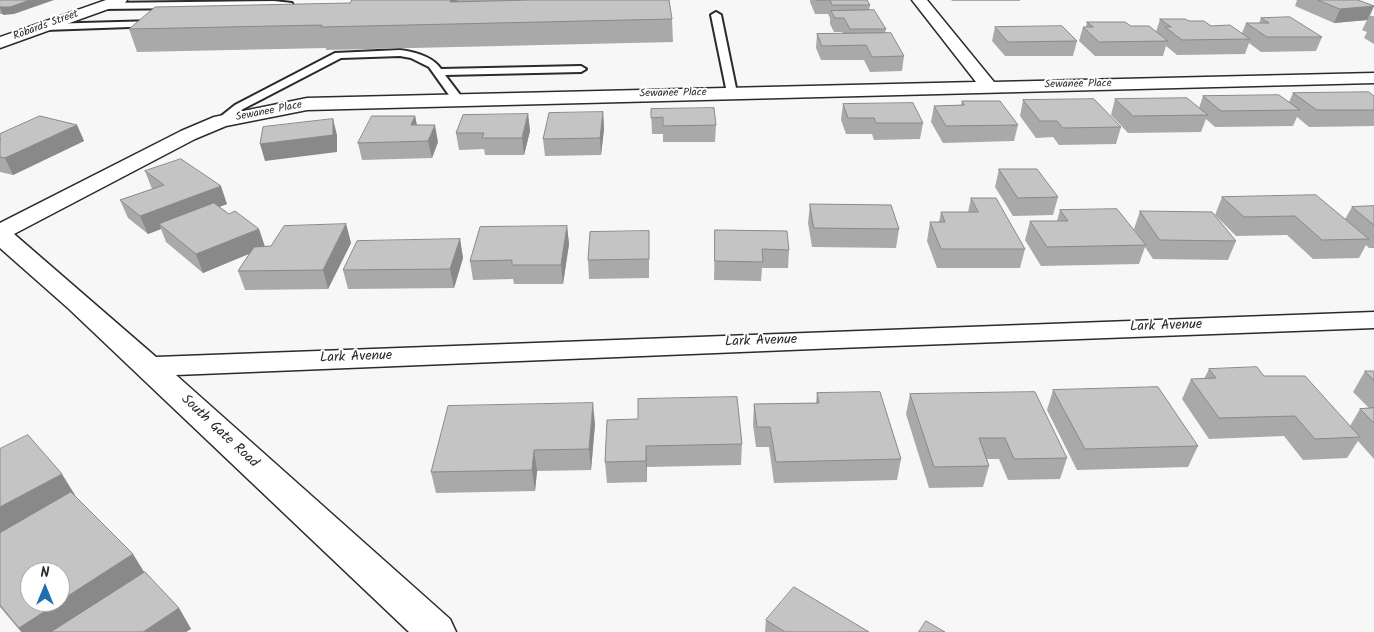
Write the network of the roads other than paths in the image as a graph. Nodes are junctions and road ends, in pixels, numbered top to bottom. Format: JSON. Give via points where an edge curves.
{"nodes":[{"id":1,"x":120,"y":0,"type":"edge"},
{"id":2,"x":919,"y":0,"type":"edge"},
{"id":3,"x":102,"y":6,"type":"junction"},
{"id":4,"x":716,"y":15,"type":"dead end"},
{"id":5,"x":271,"y":20,"type":"edge"},
{"id":6,"x":164,"y":24,"type":"edge"},
{"id":7,"x":45,"y":27,"type":"junction"},
{"id":8,"x":0,"y":42,"type":"edge"},
{"id":9,"x":580,"y":69,"type":"dead end"},
{"id":10,"x":439,"y":72,"type":"junction"},
{"id":11,"x":1374,"y":78,"type":"edge"},
{"id":12,"x":989,"y":87,"type":"junction"},
{"id":13,"x":732,"y":93,"type":"junction"},
{"id":14,"x":458,"y":100,"type":"junction"},
{"id":15,"x":221,"y":121,"type":"junction"},
{"id":16,"x":0,"y":234,"type":"edge"},
{"id":17,"x":1374,"y":320,"type":"edge"},
{"id":18,"x":148,"y":367,"type":"junction"},
{"id":19,"x":436,"y":632,"type":"edge"}],
"edges":[{"from":1,"to":3,"type":"street","name":"Robards Street"},
{"from":2,"to":12,"type":"street"},
{"from":3,"to":5,"type":"lane","via":[[288,5],[287,12]]},
{"from":3,"to":7,"type":"street","name":"Robards Street"},
{"from":4,"to":13,"type":"lane"},
{"from":6,"to":7,"type":"lane"},
{"from":7,"to":8,"type":"street","name":"Robards Street"},
{"from":9,"to":10,"type":"lane"},
{"from":10,"to":14,"type":"lane"},
{"from":10,"to":15,"type":"lane","via":[[414,55],[338,55],[239,107]]},
{"from":11,"to":12,"type":"street","name":"Sewanee Place"},
{"from":12,"to":13,"type":"street","name":"Sewanee Place"},
{"from":13,"to":14,"type":"street","name":"Sewanee Place"},
{"from":14,"to":15,"type":"street","name":"Sewanee Place","via":[[327,102]]},
{"from":15,"to":16,"type":"street","name":"Sewanee Place","via":[[188,135]]},
{"from":16,"to":18,"type":"street","name":"South Gate Road"},
{"from":17,"to":18,"type":"street","name":"Lark Avenue"},
{"from":18,"to":19,"type":"street","name":"South Gate Road"}]}
